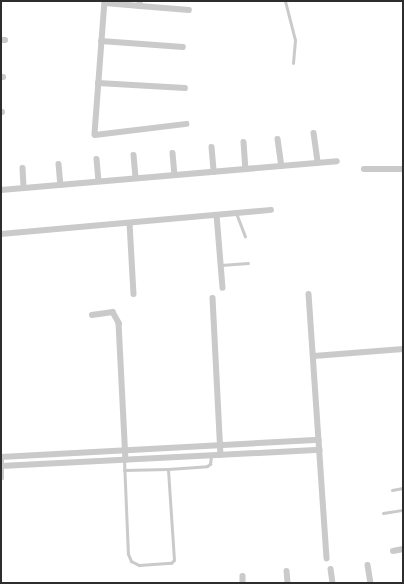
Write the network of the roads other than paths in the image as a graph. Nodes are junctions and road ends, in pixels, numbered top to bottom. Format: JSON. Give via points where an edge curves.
{"nodes":[{"id":1,"x":285,"y":1,"type":"edge"},
{"id":2,"x":105,"y":2,"type":"edge"},
{"id":3,"x":140,"y":3,"type":"edge"},
{"id":4,"x":189,"y":10,"type":"dead end"},
{"id":5,"x":101,"y":41,"type":"junction"},
{"id":6,"x":183,"y":47,"type":"dead end"},
{"id":7,"x":293,"y":63,"type":"dead end"},
{"id":8,"x":98,"y":83,"type":"junction"},
{"id":9,"x":185,"y":88,"type":"dead end"},
{"id":10,"x":186,"y":124,"type":"dead end"},
{"id":11,"x":314,"y":133,"type":"dead end"},
{"id":12,"x":278,"y":139,"type":"dead end"},
{"id":13,"x":244,"y":142,"type":"dead end"},
{"id":14,"x":212,"y":147,"type":"dead end"},
{"id":15,"x":173,"y":153,"type":"dead end"},
{"id":16,"x":134,"y":155,"type":"dead end"},
{"id":17,"x":97,"y":159,"type":"dead end"},
{"id":18,"x":337,"y":161,"type":"dead end"},
{"id":19,"x":318,"y":163,"type":"junction"},
{"id":20,"x":59,"y":164,"type":"dead end"},
{"id":21,"x":282,"y":166,"type":"junction"},
{"id":22,"x":23,"y":168,"type":"dead end"},
{"id":23,"x":246,"y":169,"type":"junction"},
{"id":24,"x":364,"y":169,"type":"dead end"},
{"id":25,"x":403,"y":169,"type":"edge"},
{"id":26,"x":214,"y":172,"type":"junction"},
{"id":27,"x":175,"y":175,"type":"junction"},
{"id":28,"x":136,"y":178,"type":"junction"},
{"id":29,"x":99,"y":181,"type":"junction"},
{"id":30,"x":61,"y":184,"type":"junction"},
{"id":31,"x":24,"y":188,"type":"junction"},
{"id":32,"x":1,"y":190,"type":"edge"},
{"id":33,"x":271,"y":210,"type":"dead end"},
{"id":34,"x":236,"y":213,"type":"junction"},
{"id":35,"x":217,"y":215,"type":"junction"},
{"id":36,"x":130,"y":223,"type":"junction"},
{"id":37,"x":1,"y":234,"type":"edge"},
{"id":38,"x":245,"y":236,"type":"dead end"},
{"id":39,"x":248,"y":263,"type":"dead end"},
{"id":40,"x":221,"y":265,"type":"junction"},
{"id":41,"x":223,"y":288,"type":"dead end"},
{"id":42,"x":134,"y":294,"type":"dead end"},
{"id":43,"x":309,"y":294,"type":"dead end"},
{"id":44,"x":213,"y":298,"type":"dead end"},
{"id":45,"x":92,"y":315,"type":"dead end"},
{"id":46,"x":403,"y":349,"type":"edge"},
{"id":47,"x":314,"y":356,"type":"junction"},
{"id":48,"x":319,"y":440,"type":"junction"},
{"id":49,"x":221,"y":446,"type":"junction"},
{"id":50,"x":125,"y":450,"type":"junction"},
{"id":51,"x":320,"y":450,"type":"junction"},
{"id":52,"x":48,"y":454,"type":"junction"},
{"id":53,"x":221,"y":455,"type":"junction"},
{"id":54,"x":211,"y":456,"type":"junction"},
{"id":55,"x":1,"y":457,"type":"edge"},
{"id":56,"x":125,"y":460,"type":"junction"},
{"id":57,"x":49,"y":464,"type":"junction"},
{"id":58,"x":1,"y":466,"type":"edge"},
{"id":59,"x":168,"y":469,"type":"junction"},
{"id":60,"x":124,"y":470,"type":"junction"},
{"id":61,"x":2,"y":478,"type":"edge"},
{"id":62,"x":403,"y":488,"type":"edge"},
{"id":63,"x":392,"y":490,"type":"dead end"},
{"id":64,"x":403,"y":510,"type":"edge"},
{"id":65,"x":383,"y":513,"type":"dead end"},
{"id":66,"x":403,"y":550,"type":"edge"},
{"id":67,"x":392,"y":551,"type":"dead end"},
{"id":68,"x":327,"y":558,"type":"dead end"},
{"id":69,"x":368,"y":565,"type":"dead end"},
{"id":70,"x":331,"y":569,"type":"dead end"},
{"id":71,"x":287,"y":571,"type":"dead end"},
{"id":72,"x":243,"y":576,"type":"dead end"},
{"id":73,"x":243,"y":583,"type":"edge"},
{"id":74,"x":288,"y":583,"type":"edge"},
{"id":75,"x":332,"y":583,"type":"edge"},
{"id":76,"x":371,"y":583,"type":"edge"}],
"edges":[{"from":1,"to":7,"type":"lane","via":[[295,40]]},
{"from":2,"to":3,"type":"street"},
{"from":2,"to":5,"type":"street"},
{"from":3,"to":4,"type":"street"},
{"from":5,"to":6,"type":"street"},
{"from":5,"to":8,"type":"street"},
{"from":8,"to":9,"type":"street"},
{"from":8,"to":10,"type":"street","via":[[94,135]]},
{"from":11,"to":19,"type":"street"},
{"from":12,"to":21,"type":"street"},
{"from":13,"to":23,"type":"street"},
{"from":14,"to":26,"type":"street"},
{"from":15,"to":27,"type":"street"},
{"from":16,"to":28,"type":"street"},
{"from":17,"to":29,"type":"street"},
{"from":18,"to":19,"type":"street"},
{"from":19,"to":21,"type":"street"},
{"from":20,"to":30,"type":"street"},
{"from":21,"to":23,"type":"street"},
{"from":22,"to":31,"type":"street"},
{"from":23,"to":26,"type":"street"},
{"from":24,"to":25,"type":"street"},
{"from":26,"to":27,"type":"street"},
{"from":27,"to":28,"type":"street"},
{"from":28,"to":29,"type":"street"},
{"from":29,"to":30,"type":"street"},
{"from":30,"to":31,"type":"street"},
{"from":31,"to":32,"type":"street"},
{"from":33,"to":34,"type":"street"},
{"from":34,"to":35,"type":"street"},
{"from":34,"to":38,"type":"lane"},
{"from":35,"to":36,"type":"street"},
{"from":35,"to":40,"type":"street"},
{"from":36,"to":37,"type":"street"},
{"from":36,"to":42,"type":"street"},
{"from":39,"to":40,"type":"lane"},
{"from":40,"to":41,"type":"street"},
{"from":43,"to":47,"type":"street"},
{"from":44,"to":49,"type":"street"},
{"from":45,"to":50,"type":"street","via":[[113,312],[119,323]]},
{"from":46,"to":47,"type":"street"},
{"from":47,"to":48,"type":"street"},
{"from":48,"to":49,"type":"street"},
{"from":48,"to":51,"type":"street"},
{"from":49,"to":50,"type":"street"},
{"from":49,"to":53,"type":"street"},
{"from":50,"to":52,"type":"street"},
{"from":50,"to":56,"type":"street"},
{"from":51,"to":53,"type":"street"},
{"from":51,"to":68,"type":"street"},
{"from":52,"to":55,"type":"street"},
{"from":52,"to":57,"type":"street"},
{"from":53,"to":54,"type":"street"},
{"from":54,"to":56,"type":"street"},
{"from":54,"to":59,"type":"lane","via":[[210,464],[207,466]]},
{"from":55,"to":58,"type":"lane"},
{"from":56,"to":57,"type":"street"},
{"from":56,"to":60,"type":"lane"},
{"from":57,"to":58,"type":"street"},
{"from":58,"to":61,"type":"lane"},
{"from":59,"to":60,"type":"lane"},
{"from":59,"to":60,"type":"lane","via":[[174,560],[171,564],[139,565],[130,561],[128,554]]},
{"from":62,"to":63,"type":"lane"},
{"from":64,"to":65,"type":"lane"},
{"from":66,"to":67,"type":"street"},
{"from":69,"to":76,"type":"street"},
{"from":70,"to":75,"type":"street"},
{"from":71,"to":74,"type":"street"},
{"from":72,"to":73,"type":"street"}]}
